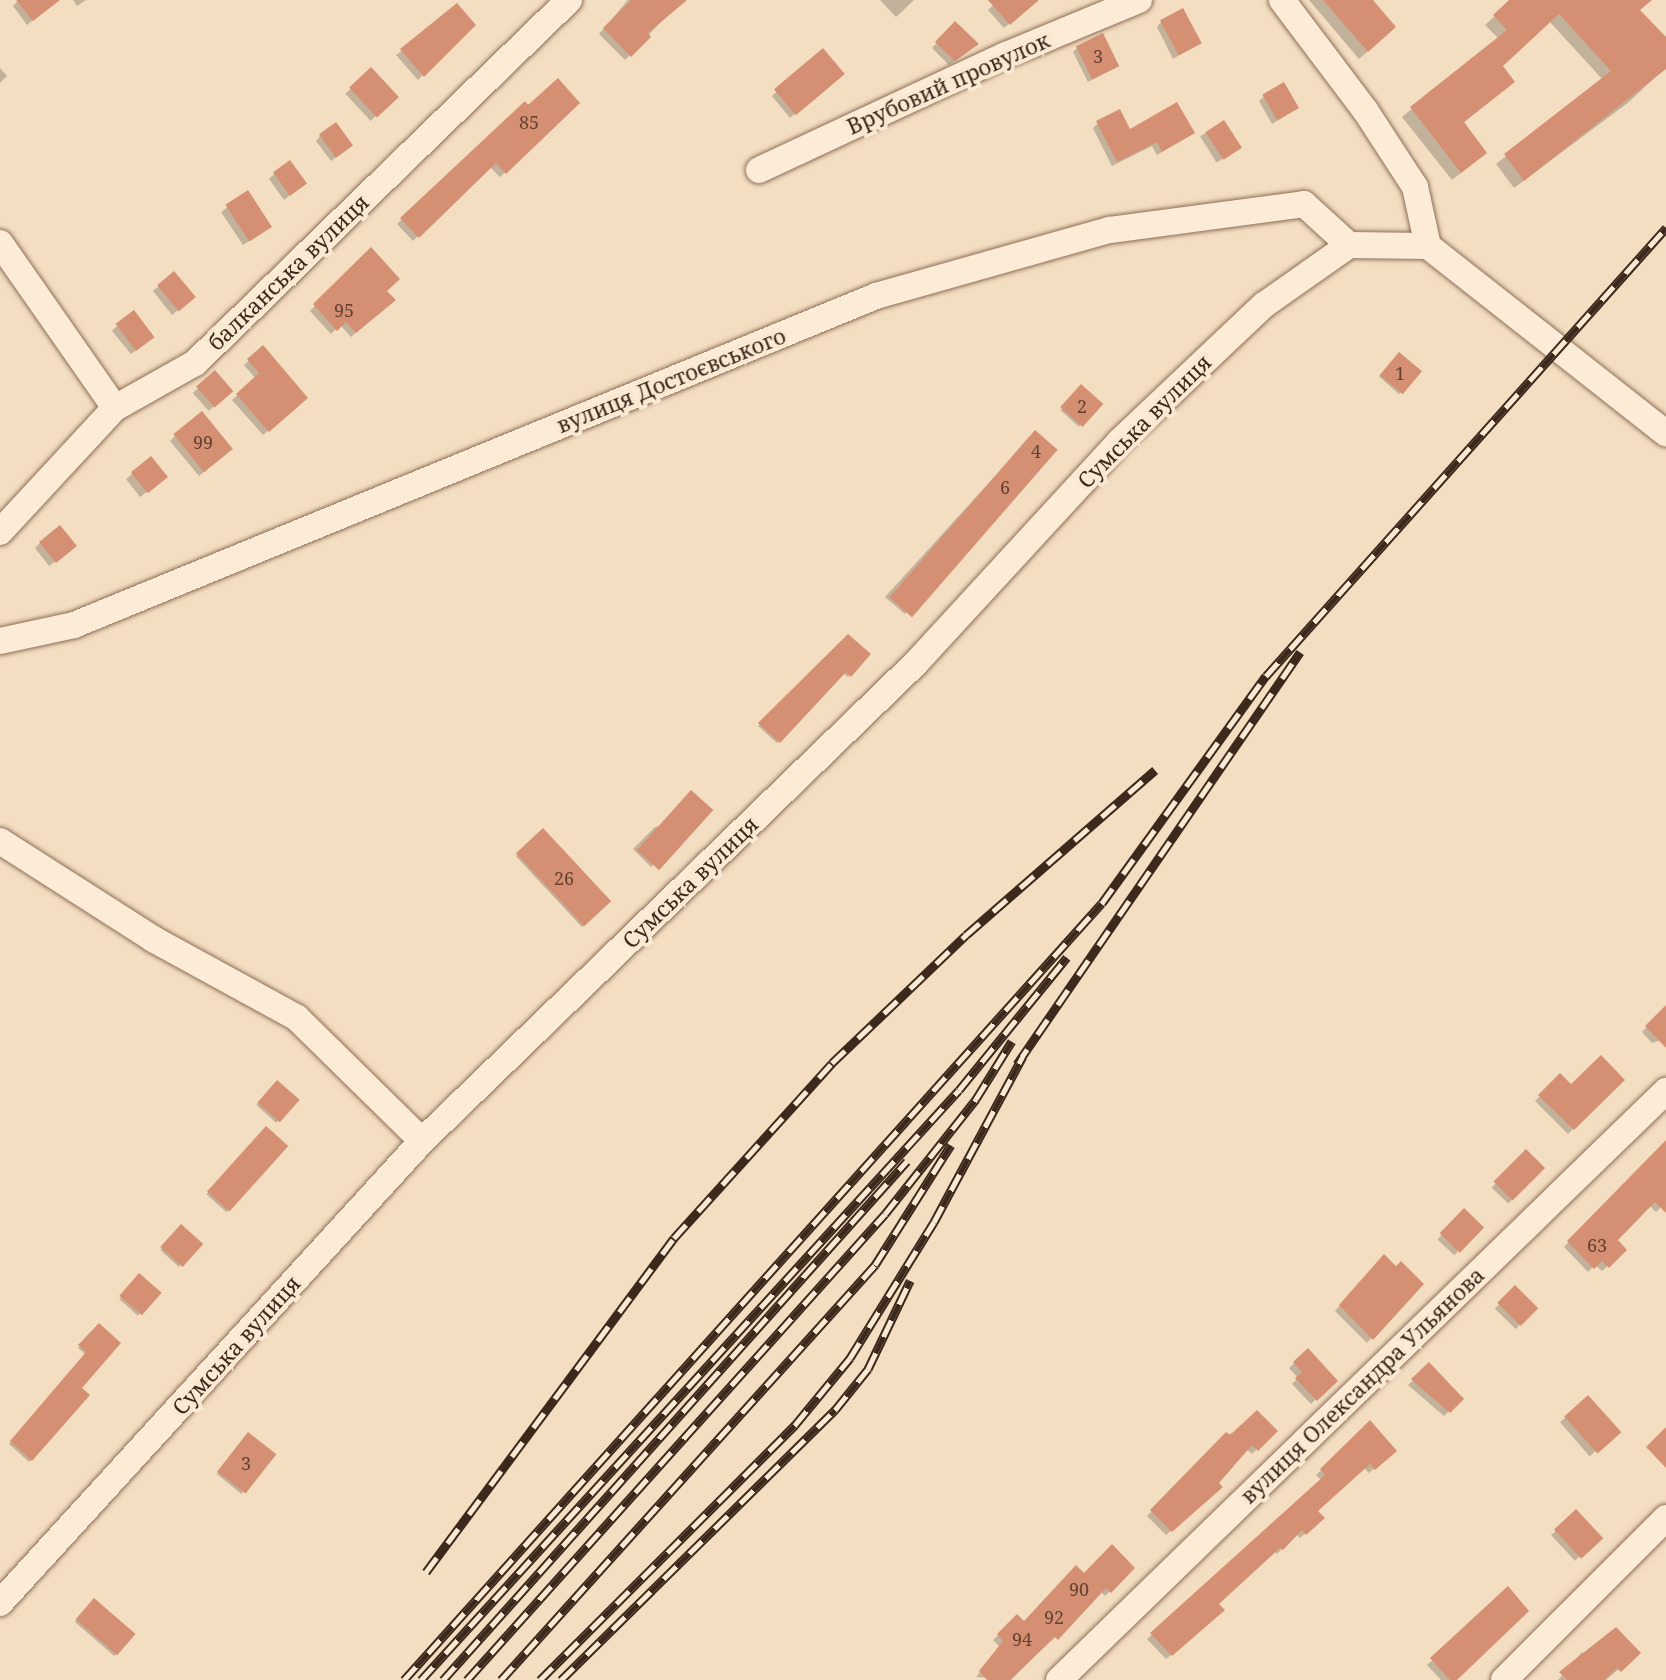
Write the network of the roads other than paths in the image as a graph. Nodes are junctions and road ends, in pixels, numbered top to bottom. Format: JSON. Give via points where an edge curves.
{"nodes":[{"id":1,"x":569,"y":0,"type":"edge"},
{"id":2,"x":1139,"y":0,"type":"edge"},
{"id":3,"x":1282,"y":0,"type":"edge"},
{"id":4,"x":759,"y":170,"type":"dead end"},
{"id":5,"x":0,"y":243,"type":"edge"},
{"id":6,"x":1349,"y":245,"type":"junction"},
{"id":7,"x":1428,"y":246,"type":"junction"},
{"id":8,"x":115,"y":408,"type":"junction"},
{"id":9,"x":1666,"y":433,"type":"edge"},
{"id":10,"x":0,"y":532,"type":"edge"},
{"id":11,"x":0,"y":641,"type":"edge"},
{"id":12,"x":0,"y":841,"type":"edge"},
{"id":13,"x":1666,"y":1091,"type":"edge"},
{"id":14,"x":422,"y":1141,"type":"junction"},
{"id":15,"x":1666,"y":1518,"type":"edge"},
{"id":16,"x":0,"y":1603,"type":"edge"},
{"id":17,"x":1059,"y":1680,"type":"edge"},
{"id":18,"x":1504,"y":1680,"type":"edge"}],
"edges":[{"from":1,"to":8,"type":"street","name":"балканська вулиця","via":[[195,363]]},
{"from":2,"to":4,"type":"street","name":"Врубовий провулок","via":[[1006,55]]},
{"from":3,"to":7,"type":"street","via":[[1415,187]]},
{"from":5,"to":8,"type":"street"},
{"from":6,"to":7,"type":"street"},
{"from":6,"to":11,"type":"street","name":"вулиця Достоєвського","via":[[1304,204],[1110,230],[876,296],[74,625]]},
{"from":6,"to":14,"type":"street","name":"Сумська вулиця","via":[[1264,305],[1120,441],[916,663]]},
{"from":7,"to":9,"type":"street"},
{"from":8,"to":10,"type":"street","name":"балканська вулиця"},
{"from":12,"to":14,"type":"street","via":[[153,939],[297,1018]]},
{"from":13,"to":17,"type":"street","name":"вулиця Олександра Ульянова"},
{"from":14,"to":16,"type":"street","name":"Сумська вулиця"},
{"from":15,"to":18,"type":"street"}]}
